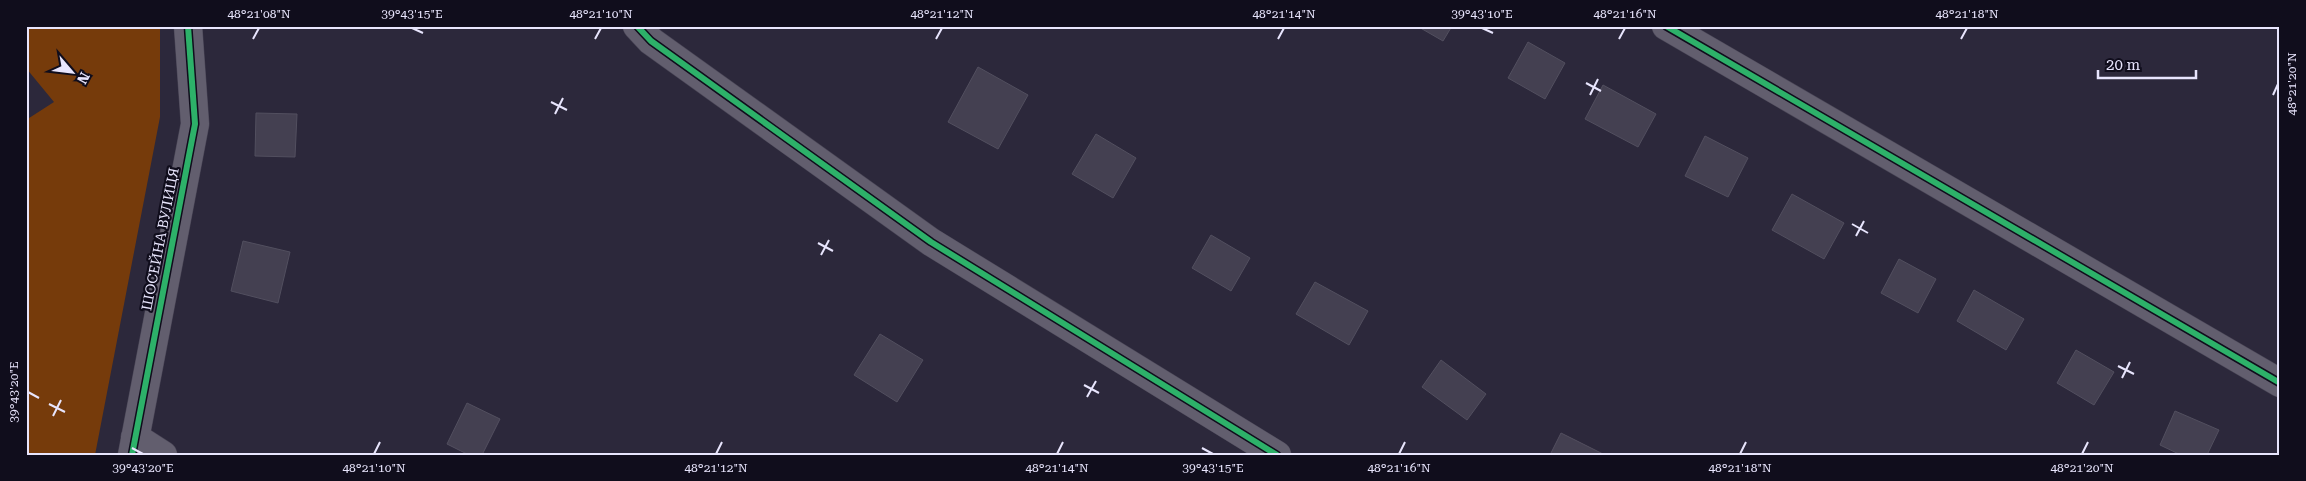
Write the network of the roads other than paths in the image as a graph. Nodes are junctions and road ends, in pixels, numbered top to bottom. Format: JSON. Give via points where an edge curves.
{"nodes":[{"id":1,"x":188,"y":26,"type":"edge"},
{"id":2,"x":637,"y":26,"type":"edge"},
{"id":3,"x":1666,"y":26,"type":"edge"},
{"id":4,"x":2280,"y":383,"type":"edge"},
{"id":5,"x":134,"y":446,"type":"edge"},
{"id":6,"x":163,"y":455,"type":"edge"},
{"id":7,"x":1277,"y":455,"type":"edge"}],
"edges":[{"from":1,"to":5,"type":"street","name":"ШОСЕЙНА ВУЛИЦЯ","via":[[195,124]]},
{"from":2,"to":7,"type":"street","via":[[651,41],[931,242]]},
{"from":3,"to":4,"type":"street"},
{"from":5,"to":6,"type":"street"}]}
